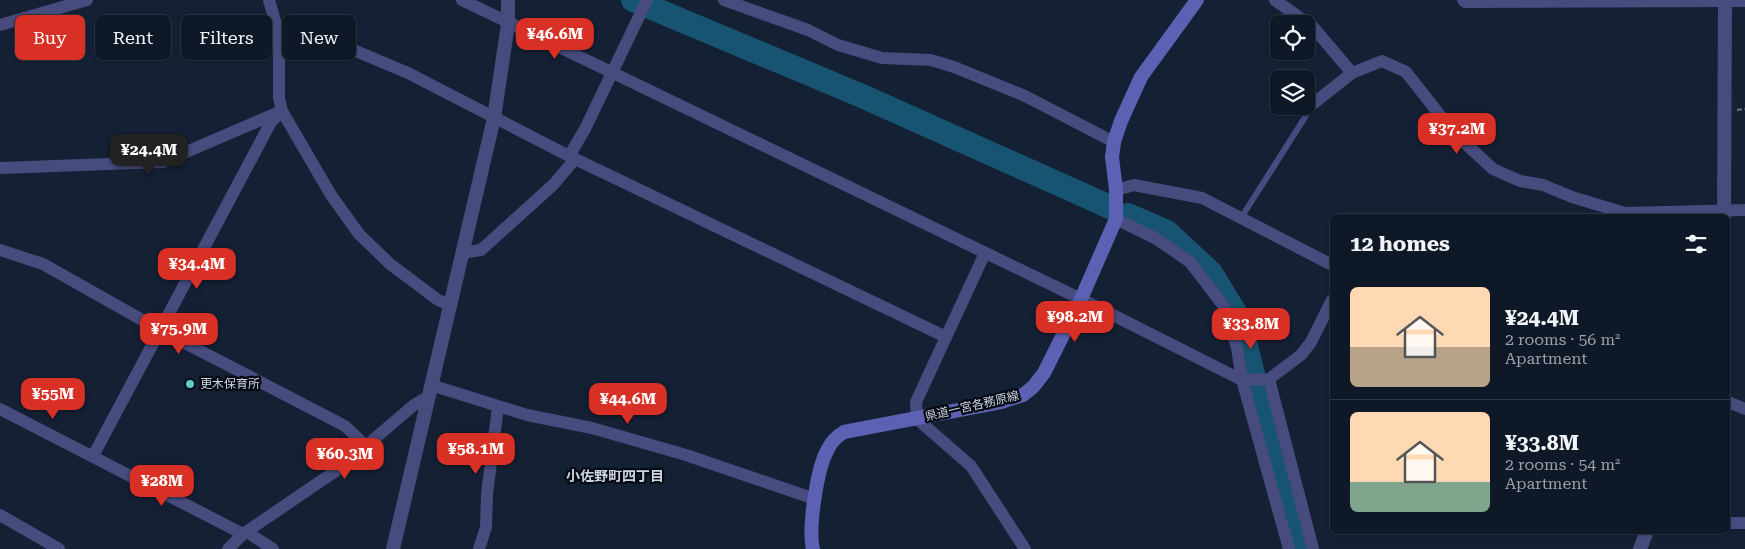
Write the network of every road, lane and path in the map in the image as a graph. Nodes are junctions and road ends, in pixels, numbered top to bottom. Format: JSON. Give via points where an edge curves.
{"nodes":[{"id":1,"x":87,"y":0,"type":"edge"},
{"id":2,"x":269,"y":0,"type":"edge"},
{"id":3,"x":462,"y":0,"type":"edge"},
{"id":4,"x":508,"y":0,"type":"edge"},
{"id":5,"x":724,"y":0,"type":"edge"},
{"id":6,"x":1197,"y":0,"type":"edge"},
{"id":7,"x":1275,"y":0,"type":"edge"},
{"id":8,"x":1463,"y":0,"type":"edge"},
{"id":9,"x":1725,"y":1,"type":"edge"},
{"id":10,"x":1745,"y":1,"type":"edge"},
{"id":11,"x":645,"y":4,"type":"edge"},
{"id":12,"x":508,"y":24,"type":"junction"},
{"id":13,"x":0,"y":25,"type":"edge"},
{"id":14,"x":279,"y":35,"type":"junction"},
{"id":15,"x":613,"y":72,"type":"junction"},
{"id":16,"x":1352,"y":73,"type":"junction"},
{"id":17,"x":1315,"y":102,"type":"edge"},
{"id":18,"x":282,"y":111,"type":"junction"},
{"id":19,"x":1306,"y":115,"type":"edge"},
{"id":20,"x":494,"y":118,"type":"junction"},
{"id":21,"x":1114,"y":142,"type":"junction"},
{"id":22,"x":572,"y":158,"type":"junction"},
{"id":23,"x":0,"y":168,"type":"edge"},
{"id":24,"x":1116,"y":190,"type":"junction"},
{"id":25,"x":1745,"y":210,"type":"edge"},
{"id":26,"x":1724,"y":213,"type":"edge"},
{"id":27,"x":1624,"y":214,"type":"edge"},
{"id":28,"x":1116,"y":218,"type":"junction"},
{"id":29,"x":1241,"y":218,"type":"junction"},
{"id":30,"x":0,"y":250,"type":"edge"},
{"id":31,"x":462,"y":253,"type":"junction"},
{"id":32,"x":986,"y":253,"type":"junction"},
{"id":33,"x":1330,"y":264,"type":"edge"},
{"id":34,"x":1081,"y":299,"type":"junction"},
{"id":35,"x":450,"y":304,"type":"junction"},
{"id":36,"x":1330,"y":304,"type":"edge"},
{"id":37,"x":160,"y":330,"type":"junction"},
{"id":38,"x":946,"y":337,"type":"junction"},
{"id":39,"x":1244,"y":380,"type":"junction"},
{"id":40,"x":1265,"y":380,"type":"junction"},
{"id":41,"x":429,"y":391,"type":"junction"},
{"id":42,"x":1730,"y":403,"type":"edge"},
{"id":43,"x":498,"y":407,"type":"junction"},
{"id":44,"x":0,"y":409,"type":"edge"},
{"id":45,"x":1745,"y":409,"type":"edge"},
{"id":46,"x":917,"y":419,"type":"junction"},
{"id":47,"x":366,"y":446,"type":"junction"},
{"id":48,"x":93,"y":456,"type":"junction"},
{"id":49,"x":815,"y":499,"type":"junction"},
{"id":50,"x":0,"y":515,"type":"edge"},
{"id":51,"x":1730,"y":523,"type":"edge"},
{"id":52,"x":1745,"y":523,"type":"edge"},
{"id":53,"x":245,"y":533,"type":"junction"},
{"id":54,"x":1646,"y":534,"type":"edge"},
{"id":55,"x":59,"y":549,"type":"edge"},
{"id":56,"x":228,"y":549,"type":"edge"},
{"id":57,"x":273,"y":549,"type":"edge"},
{"id":58,"x":393,"y":549,"type":"edge"},
{"id":59,"x":479,"y":549,"type":"edge"},
{"id":60,"x":813,"y":549,"type":"edge"},
{"id":61,"x":1026,"y":549,"type":"edge"},
{"id":62,"x":1288,"y":549,"type":"edge"},
{"id":63,"x":1313,"y":549,"type":"edge"},
{"id":64,"x":1640,"y":549,"type":"edge"}],
"edges":[{"from":1,"to":13,"type":"street"},
{"from":2,"to":14,"type":"street"},
{"from":3,"to":12,"type":"street"},
{"from":4,"to":12,"type":"street"},
{"from":5,"to":21,"type":"street","via":[[808,30],[838,45],[882,58],[931,60],[954,66],[1025,96]]},
{"from":6,"to":21,"type":"main road","name":"県道一宮各務原線","via":[[1142,78]]},
{"from":7,"to":16,"type":"street","via":[[1313,27]]},
{"from":8,"to":9,"type":"street"},
{"from":9,"to":10,"type":"street"},
{"from":9,"to":26,"type":"street"},
{"from":11,"to":15,"type":"street"},
{"from":12,"to":15,"type":"street"},
{"from":12,"to":20,"type":"street"},
{"from":14,"to":18,"type":"street"},
{"from":14,"to":20,"type":"street","via":[[337,43],[408,72]]},
{"from":15,"to":22,"type":"street"},
{"from":15,"to":32,"type":"street"},
{"from":16,"to":17,"type":"street"},
{"from":16,"to":27,"type":"street","via":[[1382,61],[1406,72],[1454,133],[1493,170]]},
{"from":18,"to":23,"type":"street","via":[[163,162]]},
{"from":18,"to":35,"type":"street","via":[[331,195],[359,234],[390,264],[438,300]]},
{"from":18,"to":37,"type":"street","via":[[271,122]]},
{"from":19,"to":29,"type":"lane"},
{"from":20,"to":22,"type":"street"},
{"from":20,"to":31,"type":"street"},
{"from":21,"to":24,"type":"main road","name":"県道一宮各務原線","via":[[1112,157]]},
{"from":22,"to":31,"type":"street","via":[[554,184],[481,250]]},
{"from":22,"to":38,"type":"street"},
{"from":24,"to":28,"type":"main road","name":"県道一宮各務原線"},
{"from":24,"to":29,"type":"street","via":[[1134,185],[1202,198]]},
{"from":25,"to":26,"type":"street"},
{"from":26,"to":27,"type":"street"},
{"from":28,"to":34,"type":"main road","name":"県道一宮各務原線"},
{"from":28,"to":39,"type":"street","via":[[1155,238],[1190,262],[1223,305]]},
{"from":29,"to":33,"type":"street"},
{"from":30,"to":37,"type":"street","via":[[43,264]]},
{"from":31,"to":35,"type":"street"},
{"from":32,"to":34,"type":"street"},
{"from":32,"to":38,"type":"street"},
{"from":34,"to":39,"type":"street"},
{"from":34,"to":46,"type":"main road","name":"県道一宮各務原線","via":[[1044,373],[1023,395]]},
{"from":35,"to":41,"type":"street"},
{"from":36,"to":40,"type":"street","via":[[1306,349]]},
{"from":37,"to":47,"type":"street","via":[[345,426]]},
{"from":37,"to":48,"type":"street"},
{"from":38,"to":46,"type":"street","via":[[916,402]]},
{"from":39,"to":40,"type":"street"},
{"from":39,"to":62,"type":"street"},
{"from":40,"to":63,"type":"street"},
{"from":41,"to":43,"type":"street"},
{"from":41,"to":47,"type":"street"},
{"from":41,"to":58,"type":"street"},
{"from":42,"to":45,"type":"street"},
{"from":43,"to":49,"type":"street","via":[[592,428],[686,455]]},
{"from":43,"to":59,"type":"street","via":[[486,527]]},
{"from":44,"to":48,"type":"street"},
{"from":46,"to":49,"type":"main road","name":"県道一宮各務原線","via":[[844,432],[836,437],[827,450]]},
{"from":46,"to":61,"type":"street","via":[[971,466]]},
{"from":47,"to":53,"type":"street","via":[[340,468]]},
{"from":48,"to":53,"type":"street"},
{"from":49,"to":60,"type":"main road","name":"県道一宮各務原線"},
{"from":50,"to":55,"type":"street"},
{"from":51,"to":52,"type":"street"},
{"from":53,"to":56,"type":"street"},
{"from":53,"to":57,"type":"street"},
{"from":54,"to":64,"type":"street"}]}
